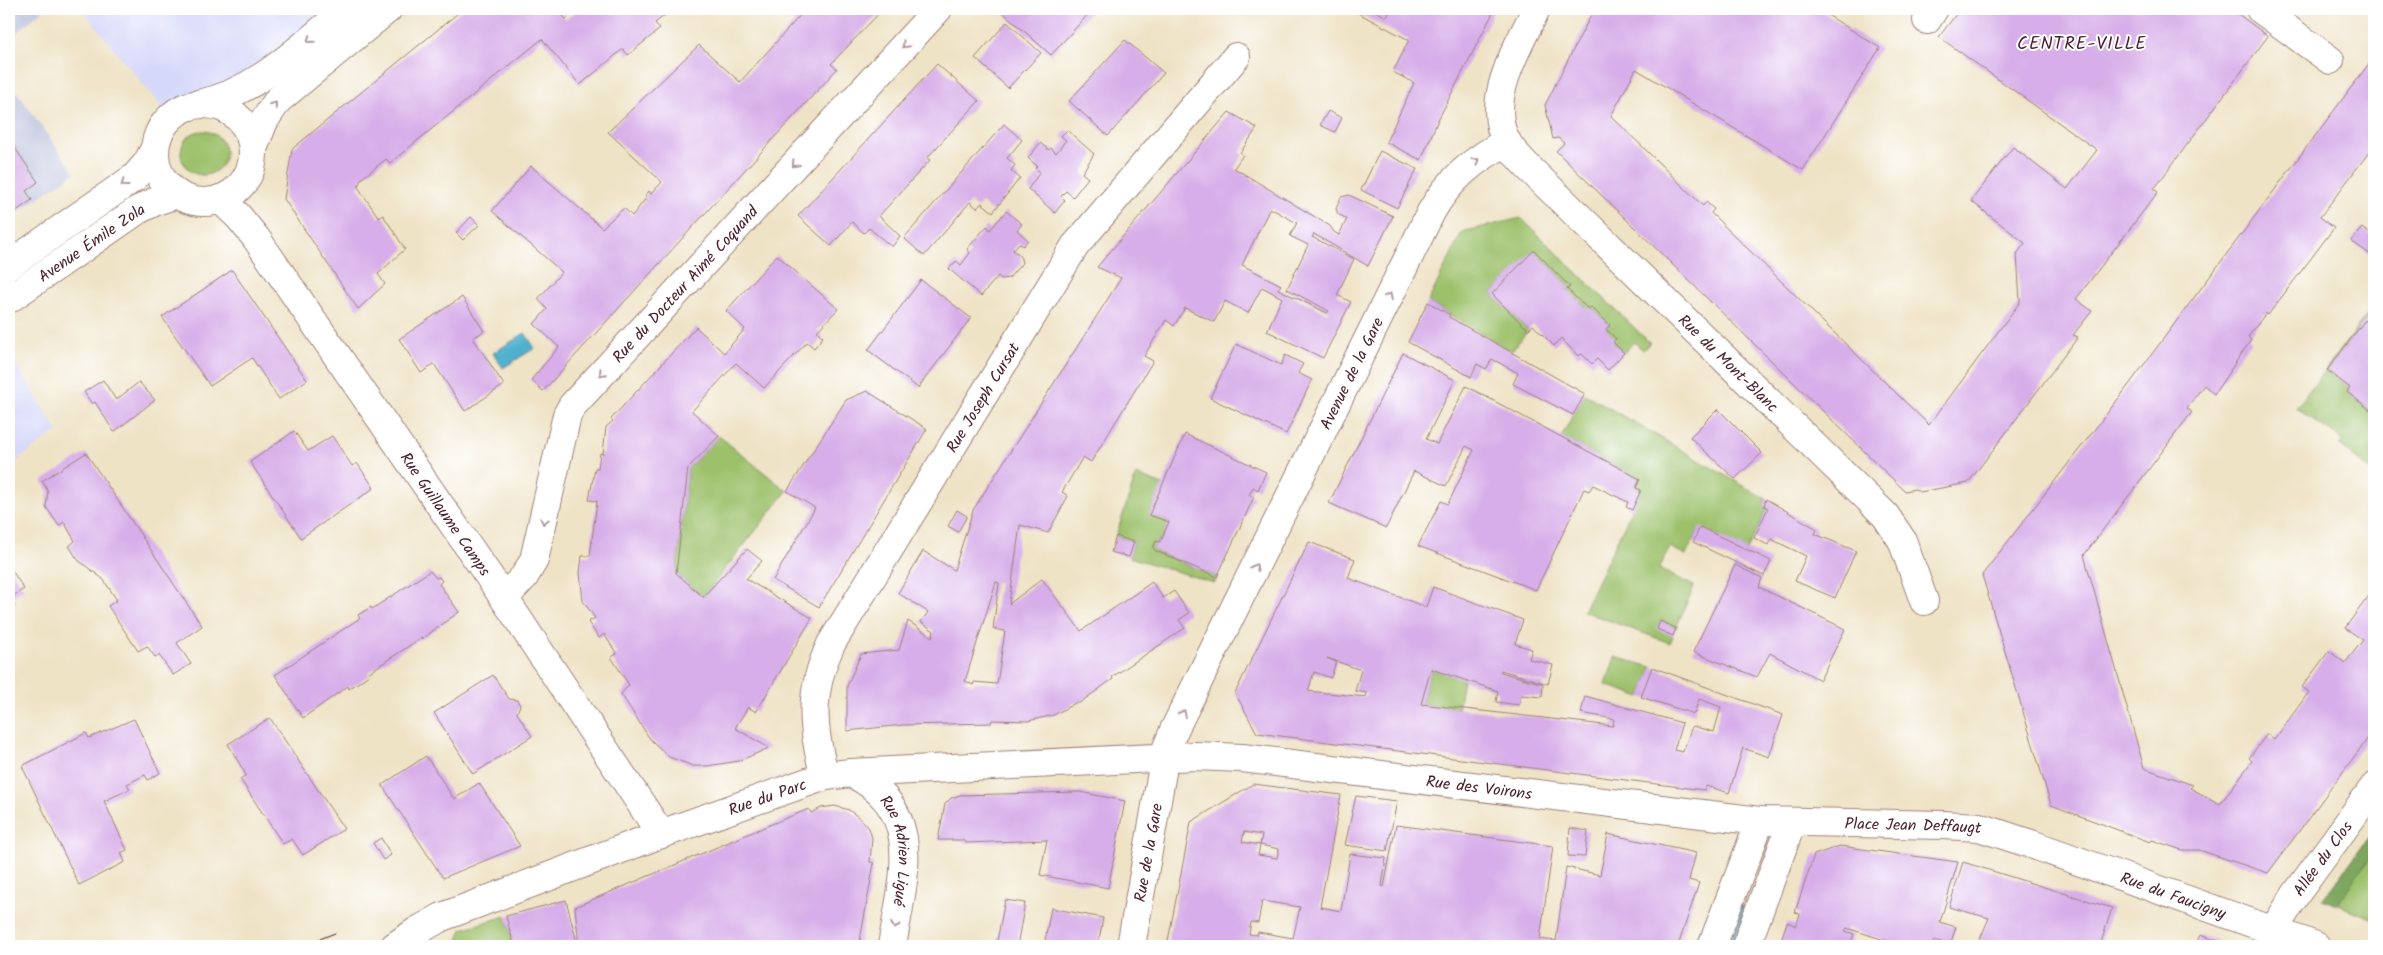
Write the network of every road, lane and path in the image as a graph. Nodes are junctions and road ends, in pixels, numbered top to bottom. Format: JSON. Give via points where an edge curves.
{"nodes":[{"id":1,"x":348,"y":9,"type":"edge"},
{"id":2,"x":388,"y":9,"type":"edge"},
{"id":3,"x":938,"y":9,"type":"edge"},
{"id":4,"x":1536,"y":9,"type":"edge"},
{"id":5,"x":2260,"y":9,"type":"edge"},
{"id":6,"x":1236,"y":57,"type":"dead end"},
{"id":7,"x":2330,"y":60,"type":"dead end"},
{"id":8,"x":198,"y":105,"type":"junction"},
{"id":9,"x":1507,"y":142,"type":"junction"},
{"id":10,"x":156,"y":148,"type":"junction"},
{"id":11,"x":253,"y":149,"type":"junction"},
{"id":12,"x":177,"y":194,"type":"junction"},
{"id":13,"x":220,"y":199,"type":"junction"},
{"id":14,"x":9,"y":265,"type":"edge"},
{"id":15,"x":9,"y":299,"type":"edge"},
{"id":16,"x":504,"y":598,"type":"junction"},
{"id":17,"x":1924,"y":601,"type":"dead end"},
{"id":18,"x":1165,"y":758,"type":"junction"},
{"id":19,"x":838,"y":774,"type":"junction"},
{"id":20,"x":2374,"y":787,"type":"edge"},
{"id":21,"x":1760,"y":821,"type":"junction"},
{"id":22,"x":1792,"y":822,"type":"junction"},
{"id":23,"x":661,"y":834,"type":"junction"},
{"id":24,"x":2031,"y":844,"type":"joint"},
{"id":25,"x":2273,"y":930,"type":"junction"},
{"id":26,"x":421,"y":938,"type":"edge"},
{"id":27,"x":395,"y":946,"type":"edge"},
{"id":28,"x":892,"y":946,"type":"edge"},
{"id":29,"x":1131,"y":946,"type":"edge"},
{"id":30,"x":1712,"y":946,"type":"edge"},
{"id":31,"x":1746,"y":946,"type":"edge"},
{"id":32,"x":2316,"y":946,"type":"edge"}],
"edges":[{"from":1,"to":8,"type":"street","one_way":true,"via":[[256,82],[230,95]]},
{"from":11,"to":2,"type":"street","one_way":true,"via":[[264,121],[278,100]]},
{"from":3,"to":16,"type":"street","name":"Rue du Docteur Aimé Coquand","one_way":true,"via":[[572,406],[567,415],[537,552],[524,577]]},
{"from":4,"to":9,"type":"street","via":[[1501,91],[1500,117]]},
{"from":5,"to":7,"type":"street"},
{"from":6,"to":19,"type":"street","name":"Rue Joseph Cursat","via":[[1075,246],[831,644],[817,679],[814,709],[817,739]]},
{"from":8,"to":10,"type":"street","via":[[186,107],[170,118],[162,129]]},
{"from":8,"to":11,"type":"street","via":[[216,106],[237,117],[248,131]]},
{"from":9,"to":17,"type":"street","name":"Rue du Mont-Blanc","via":[[1531,170],[1884,515],[1902,540]]},
{"from":18,"to":9,"type":"street","name":"Avenue de la Gare","one_way":true,"via":[[1174,730],[1431,212],[1445,190],[1467,167]]},
{"from":10,"to":12,"type":"street","via":[[161,176]]},
{"from":10,"to":14,"type":"street","name":"Avenue Émile Zola","one_way":true,"via":[[135,177]]},
{"from":11,"to":13,"type":"street","via":[[247,176],[238,188]]},
{"from":12,"to":13,"type":"street","via":[[200,201]]},
{"from":12,"to":15,"type":"street","name":"Avenue Émile Zola","via":[[138,210]]},
{"from":13,"to":16,"type":"street","name":"Rue Guillaume Camps","via":[[256,238]]},
{"from":16,"to":23,"type":"street","name":"Rue Guillaume Camps"},
{"from":18,"to":19,"type":"street","name":"Rue du Parc"},
{"from":18,"to":21,"type":"street","name":"Rue des Voirons","via":[[1242,758]]},
{"from":18,"to":29,"type":"street","name":"Rue de la Gare"},
{"from":19,"to":23,"type":"street","name":"Rue du Parc"},
{"from":19,"to":28,"type":"street","name":"Rue Adrien Ligué","one_way":true,"via":[[867,781],[881,793],[895,812],[904,835],[905,872]]},
{"from":20,"to":25,"type":"street","name":"Allée du Clos"},
{"from":21,"to":22,"type":"street","name":"Rue des Voirons"},
{"from":21,"to":30,"type":"street"},
{"from":22,"to":24,"type":"street","name":"Place Jean Deffaugt","via":[[1966,826]]},
{"from":22,"to":31,"type":"street"},
{"from":23,"to":26,"type":"street","name":"Rue du Parc","via":[[442,918]]},
{"from":24,"to":25,"type":"street","name":"Rue du Faucigny"},
{"from":25,"to":32,"type":"street","name":"Rue du Faucigny"},
{"from":26,"to":27,"type":"street","name":"Rue du Parc"}]}
